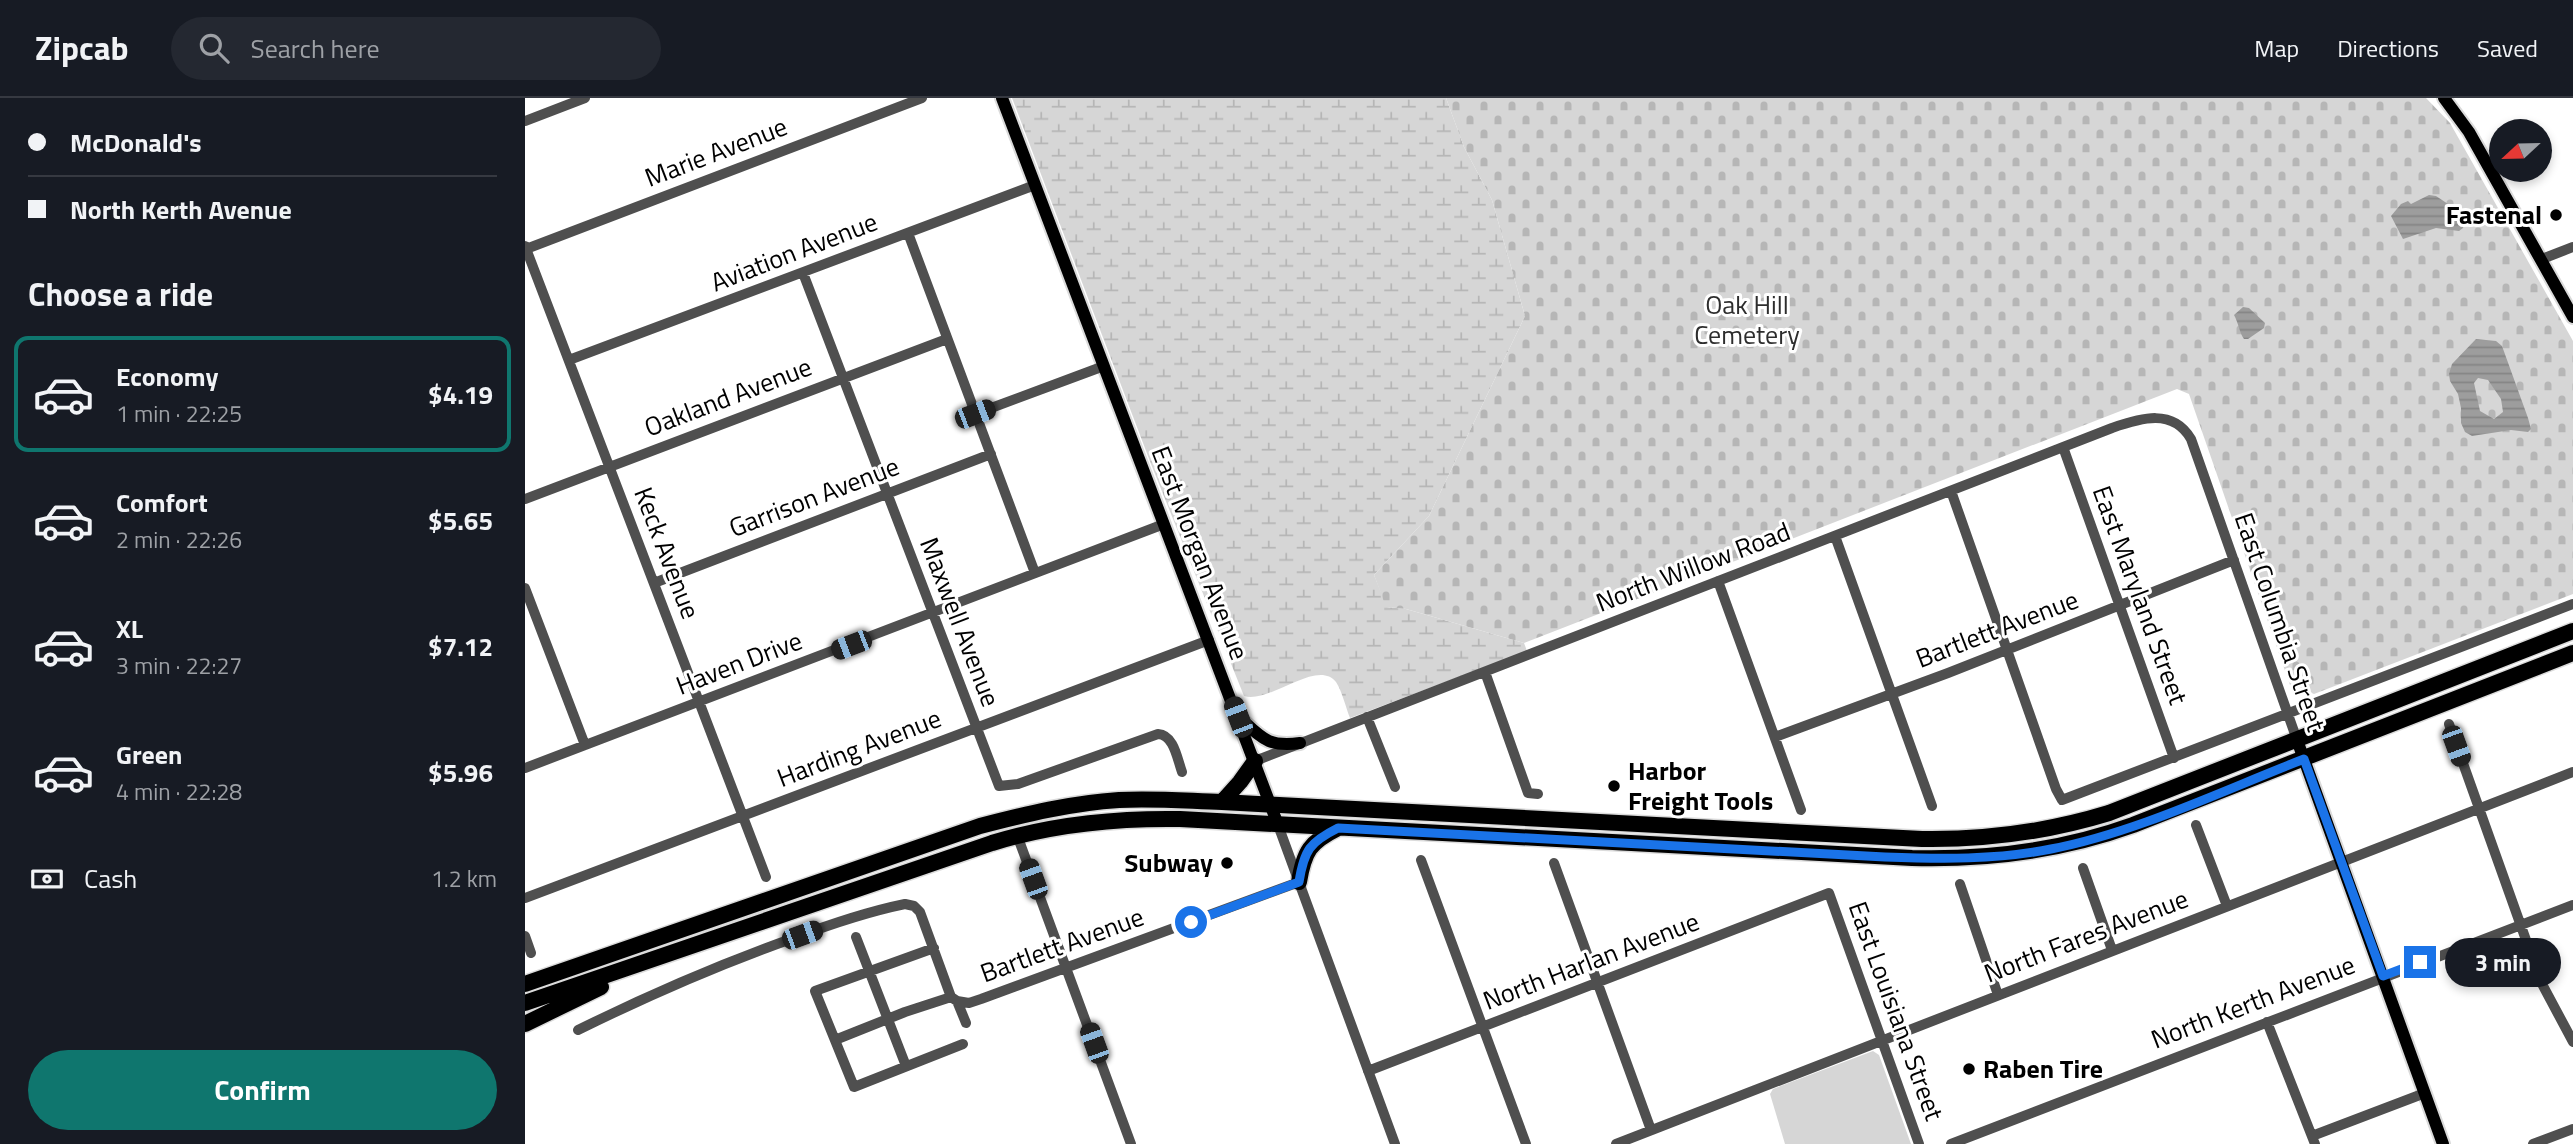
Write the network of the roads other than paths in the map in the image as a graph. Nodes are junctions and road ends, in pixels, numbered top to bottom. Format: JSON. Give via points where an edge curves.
{"nodes":[{"id":1,"x":585,"y":98,"type":"edge"},
{"id":2,"x":922,"y":98,"type":"edge"},
{"id":3,"x":1002,"y":98,"type":"edge"},
{"id":4,"x":2444,"y":98,"type":"edge"},
{"id":5,"x":525,"y":121,"type":"edge"},
{"id":6,"x":1035,"y":186,"type":"junction"},
{"id":7,"x":908,"y":233,"type":"junction"},
{"id":8,"x":2573,"y":247,"type":"edge"},
{"id":9,"x":526,"y":248,"type":"edge"},
{"id":10,"x":2542,"y":260,"type":"junction"},
{"id":11,"x":803,"y":273,"type":"junction"},
{"id":12,"x":2573,"y":317,"type":"edge"},
{"id":13,"x":947,"y":339,"type":"junction"},
{"id":14,"x":569,"y":360,"type":"junction"},
{"id":15,"x":1104,"y":366,"type":"junction"},
{"id":16,"x":842,"y":378,"type":"junction"},
{"id":17,"x":975,"y":414,"type":"junction"},
{"id":18,"x":2149,"y":418,"type":"joint"},
{"id":19,"x":2063,"y":447,"type":"junction"},
{"id":20,"x":991,"y":454,"type":"junction"},
{"id":21,"x":609,"y":466,"type":"junction"},
{"id":22,"x":1951,"y":491,"type":"junction"},
{"id":23,"x":886,"y":494,"type":"junction"},
{"id":24,"x":525,"y":499,"type":"edge"},
{"id":25,"x":1164,"y":524,"type":"junction"},
{"id":26,"x":1835,"y":536,"type":"junction"},
{"id":27,"x":2234,"y":560,"type":"junction"},
{"id":28,"x":1035,"y":573,"type":"junction"},
{"id":29,"x":1718,"y":581,"type":"junction"},
{"id":30,"x":654,"y":583,"type":"junction"},
{"id":31,"x":525,"y":589,"type":"edge"},
{"id":32,"x":2573,"y":604,"type":"edge"},
{"id":33,"x":2121,"y":605,"type":"junction"},
{"id":34,"x":932,"y":613,"type":"junction"},
{"id":35,"x":2573,"y":631,"type":"edge"},
{"id":36,"x":1209,"y":640,"type":"junction"},
{"id":37,"x":2006,"y":651,"type":"junction"},
{"id":38,"x":2573,"y":653,"type":"edge"},
{"id":39,"x":1485,"y":672,"type":"junction"},
{"id":40,"x":1891,"y":694,"type":"junction"},
{"id":41,"x":699,"y":703,"type":"junction"},
{"id":42,"x":2288,"y":713,"type":"junction"},
{"id":43,"x":1238,"y":717,"type":"junction"},
{"id":44,"x":1367,"y":717,"type":"junction"},
{"id":45,"x":2449,"y":724,"type":"dead end"},
{"id":46,"x":977,"y":728,"type":"junction"},
{"id":47,"x":1775,"y":737,"type":"junction"},
{"id":48,"x":2298,"y":740,"type":"junction"},
{"id":49,"x":1300,"y":743,"type":"junction"},
{"id":50,"x":585,"y":746,"type":"junction"},
{"id":51,"x":2174,"y":758,"type":"junction"},
{"id":52,"x":2304,"y":759,"type":"junction"},
{"id":53,"x":1255,"y":761,"type":"junction"},
{"id":54,"x":525,"y":768,"type":"edge"},
{"id":55,"x":1182,"y":772,"type":"dead end"},
{"id":56,"x":2573,"y":772,"type":"edge"},
{"id":57,"x":1395,"y":787,"type":"dead end"},
{"id":58,"x":1533,"y":793,"type":"dead end"},
{"id":59,"x":1222,"y":802,"type":"junction"},
{"id":60,"x":1271,"y":805,"type":"junction"},
{"id":61,"x":1932,"y":806,"type":"dead end"},
{"id":62,"x":2478,"y":809,"type":"junction"},
{"id":63,"x":1801,"y":810,"type":"dead end"},
{"id":64,"x":743,"y":817,"type":"junction"},
{"id":65,"x":1278,"y":825,"type":"junction"},
{"id":66,"x":2196,"y":825,"type":"dead end"},
{"id":67,"x":1338,"y":828,"type":"junction"},
{"id":68,"x":1017,"y":835,"type":"junction"},
{"id":69,"x":1421,"y":860,"type":"dead end"},
{"id":70,"x":2340,"y":861,"type":"junction"},
{"id":71,"x":1554,"y":863,"type":"dead end"},
{"id":72,"x":2083,"y":868,"type":"dead end"},
{"id":73,"x":766,"y":877,"type":"dead end"},
{"id":74,"x":1299,"y":882,"type":"junction"},
{"id":75,"x":1960,"y":884,"type":"dead end"},
{"id":76,"x":1829,"y":893,"type":"joint"},
{"id":77,"x":525,"y":898,"type":"edge"},
{"id":78,"x":2573,"y":905,"type":"edge"},
{"id":79,"x":2227,"y":906,"type":"junction"},
{"id":80,"x":2521,"y":924,"type":"junction"},
{"id":81,"x":730,"y":933,"type":"junction"},
{"id":82,"x":525,"y":936,"type":"edge"},
{"id":83,"x":856,"y":937,"type":"dead end"},
{"id":84,"x":934,"y":947,"type":"junction"},
{"id":85,"x":2112,"y":950,"type":"junction"},
{"id":86,"x":531,"y":953,"type":"dead end"},
{"id":87,"x":1066,"y":968,"type":"junction"},
{"id":88,"x":869,"y":970,"type":"junction"},
{"id":89,"x":2383,"y":976,"type":"junction"},
{"id":90,"x":1598,"y":983,"type":"junction"},
{"id":91,"x":525,"y":984,"type":"edge"},
{"id":92,"x":1998,"y":995,"type":"junction"},
{"id":93,"x":954,"y":999,"type":"junction"},
{"id":94,"x":525,"y":1003,"type":"edge"},
{"id":95,"x":888,"y":1019,"type":"junction"},
{"id":96,"x":2267,"y":1022,"type":"junction"},
{"id":97,"x":966,"y":1023,"type":"dead end"},
{"id":98,"x":525,"y":1024,"type":"edge"},
{"id":99,"x":1483,"y":1028,"type":"junction"},
{"id":100,"x":578,"y":1030,"type":"dead end"},
{"id":101,"x":835,"y":1040,"type":"junction"},
{"id":102,"x":1883,"y":1040,"type":"junction"},
{"id":103,"x":2573,"y":1042,"type":"edge"},
{"id":104,"x":963,"y":1044,"type":"dead end"},
{"id":105,"x":906,"y":1066,"type":"junction"},
{"id":106,"x":1369,"y":1071,"type":"junction"},
{"id":107,"x":2425,"y":1093,"type":"junction"},
{"id":108,"x":2573,"y":1129,"type":"edge"},
{"id":109,"x":1651,"y":1130,"type":"junction"},
{"id":110,"x":2563,"y":1139,"type":"edge"},
{"id":111,"x":2314,"y":1140,"type":"edge"},
{"id":112,"x":1131,"y":1144,"type":"edge"},
{"id":113,"x":1395,"y":1144,"type":"edge"},
{"id":114,"x":1526,"y":1144,"type":"edge"},
{"id":115,"x":1616,"y":1144,"type":"edge"},
{"id":116,"x":1919,"y":1144,"type":"edge"},
{"id":117,"x":1951,"y":1144,"type":"edge"},
{"id":118,"x":2443,"y":1144,"type":"edge"},
{"id":119,"x":2533,"y":1144,"type":"edge"}],
"edges":[{"from":1,"to":5,"type":"street"},
{"from":2,"to":9,"type":"street","name":"Marie Avenue"},
{"from":3,"to":6,"type":"main road","name":"East Morgan Avenue"},
{"from":4,"to":10,"type":"main road","via":[[2469,132]]},
{"from":6,"to":7,"type":"street","name":"Aviation Avenue"},
{"from":6,"to":15,"type":"main road","name":"East Morgan Avenue"},
{"from":7,"to":11,"type":"street","name":"Aviation Avenue"},
{"from":7,"to":13,"type":"street"},
{"from":8,"to":10,"type":"street"},
{"from":9,"to":14,"type":"street","name":"Keck Avenue"},
{"from":10,"to":12,"type":"main road"},
{"from":11,"to":14,"type":"street","name":"Aviation Avenue"},
{"from":11,"to":16,"type":"street","name":"Maxwell Avenue"},
{"from":13,"to":16,"type":"street","name":"Oakland Avenue"},
{"from":13,"to":17,"type":"street"},
{"from":14,"to":21,"type":"street","name":"Keck Avenue"},
{"from":15,"to":17,"type":"street"},
{"from":15,"to":25,"type":"main road","name":"East Morgan Avenue"},
{"from":16,"to":21,"type":"street","name":"Oakland Avenue"},
{"from":16,"to":23,"type":"street","name":"Maxwell Avenue"},
{"from":17,"to":20,"type":"street"},
{"from":18,"to":19,"type":"street","name":"North Willow Road"},
{"from":18,"to":27,"type":"street","name":"East Columbia Street","via":[[2173,421],[2191,439]]},
{"from":19,"to":22,"type":"street","name":"North Willow Road"},
{"from":19,"to":33,"type":"street","name":"East Maryland Street"},
{"from":20,"to":23,"type":"street","name":"Garrison Avenue"},
{"from":20,"to":28,"type":"street"},
{"from":21,"to":24,"type":"street","name":"Oakland Avenue"},
{"from":21,"to":30,"type":"street","name":"Keck Avenue"},
{"from":22,"to":26,"type":"street","name":"North Willow Road"},
{"from":22,"to":37,"type":"street"},
{"from":23,"to":30,"type":"street","name":"Garrison Avenue"},
{"from":23,"to":34,"type":"street","name":"Maxwell Avenue"},
{"from":25,"to":28,"type":"street","name":"Haven Drive"},
{"from":25,"to":36,"type":"main road","name":"East Morgan Avenue"},
{"from":26,"to":29,"type":"street","name":"North Willow Road"},
{"from":26,"to":40,"type":"street"},
{"from":27,"to":33,"type":"street","name":"Bartlett Avenue"},
{"from":27,"to":42,"type":"street","name":"East Columbia Street"},
{"from":28,"to":34,"type":"street","name":"Haven Drive"},
{"from":29,"to":39,"type":"street","name":"North Willow Road"},
{"from":29,"to":47,"type":"street"},
{"from":30,"to":41,"type":"street","name":"Keck Avenue"},
{"from":31,"to":50,"type":"street"},
{"from":32,"to":42,"type":"street"},
{"from":33,"to":37,"type":"street","name":"Bartlett Avenue"},
{"from":33,"to":51,"type":"street","name":"East Maryland Street"},
{"from":34,"to":41,"type":"street","name":"Haven Drive"},
{"from":34,"to":46,"type":"street","name":"Maxwell Avenue"},
{"from":35,"to":48,"type":"highway"},
{"from":36,"to":43,"type":"main road","name":"East Morgan Avenue"},
{"from":36,"to":46,"type":"street","name":"Harding Avenue"},
{"from":37,"to":40,"type":"street","name":"Bartlett Avenue"},
{"from":37,"to":51,"type":"street","via":[[2060,798],[2065,800]]},
{"from":38,"to":52,"type":"highway"},
{"from":39,"to":44,"type":"street","name":"North Willow Road"},
{"from":39,"to":58,"type":"street"},
{"from":40,"to":47,"type":"street","name":"Bartlett Avenue"},
{"from":40,"to":61,"type":"street"},
{"from":41,"to":50,"type":"street","name":"Haven Drive"},
{"from":41,"to":64,"type":"street","name":"Keck Avenue"},
{"from":42,"to":48,"type":"street","name":"East Columbia Street"},
{"from":42,"to":51,"type":"street"},
{"from":43,"to":49,"type":"main road","via":[[1271,743]]},
{"from":43,"to":53,"type":"main road","name":"East Morgan Avenue"},
{"from":44,"to":49,"type":"street","name":"North Willow Road"},
{"from":44,"to":57,"type":"street"},
{"from":45,"to":62,"type":"street"},
{"from":46,"to":55,"type":"street","name":"Maxwell Avenue","via":[[999,786],[1018,784],[1158,734],[1169,738]]},
{"from":46,"to":64,"type":"street","name":"Harding Avenue"},
{"from":47,"to":63,"type":"street"},
{"from":48,"to":52,"type":"main road","name":"East Columbia Street"},
{"from":48,"to":60,"type":"highway","via":[[2109,813],[2042,831],[1969,839]]},
{"from":49,"to":53,"type":"street","name":"North Willow Road"},
{"from":50,"to":54,"type":"street","name":"Haven Drive"},
{"from":52,"to":67,"type":"highway","via":[[2100,837],[1988,858],[1885,857]]},
{"from":52,"to":70,"type":"main road","name":"East Columbia Street"},
{"from":53,"to":59,"type":"highway"},
{"from":53,"to":60,"type":"main road","name":"East Morgan Avenue"},
{"from":56,"to":62,"type":"street","name":"North Fares Avenue"},
{"from":59,"to":60,"type":"highway"},
{"from":59,"to":91,"type":"highway","via":[[1118,800],[995,822]]},
{"from":60,"to":65,"type":"main road","name":"East Morgan Avenue"},
{"from":62,"to":70,"type":"street","name":"North Fares Avenue"},
{"from":62,"to":80,"type":"street"},
{"from":64,"to":73,"type":"street","name":"Keck Avenue"},
{"from":64,"to":77,"type":"street","name":"Harding Avenue"},
{"from":65,"to":67,"type":"highway"},
{"from":65,"to":68,"type":"highway","via":[[1129,819]]},
{"from":65,"to":74,"type":"street","name":"East Morgan Avenue"},
{"from":66,"to":79,"type":"street"},
{"from":67,"to":74,"type":"highway","via":[[1308,848]]},
{"from":68,"to":81,"type":"highway"},
{"from":68,"to":87,"type":"street"},
{"from":69,"to":99,"type":"street"},
{"from":70,"to":79,"type":"street","name":"North Fares Avenue"},
{"from":70,"to":89,"type":"main road","name":"East Columbia Street"},
{"from":71,"to":90,"type":"street"},
{"from":72,"to":85,"type":"street"},
{"from":74,"to":87,"type":"street","name":"Bartlett Avenue"},
{"from":74,"to":106,"type":"street","name":"East Morgan Avenue"},
{"from":75,"to":92,"type":"street"},
{"from":76,"to":90,"type":"street","name":"North Harlan Avenue"},
{"from":76,"to":102,"type":"street","name":"East Louisiana Street"},
{"from":78,"to":80,"type":"street","name":"North Kerth Avenue"},
{"from":79,"to":85,"type":"street","name":"North Fares Avenue"},
{"from":80,"to":89,"type":"street","name":"North Kerth Avenue"},
{"from":80,"to":103,"type":"street","via":[[2549,1000]]},
{"from":81,"to":94,"type":"highway"},
{"from":81,"to":98,"type":"highway"},
{"from":82,"to":86,"type":"street"},
{"from":83,"to":88,"type":"street"},
{"from":84,"to":88,"type":"street"},
{"from":84,"to":93,"type":"street"},
{"from":84,"to":100,"type":"street","via":[[920,912],[905,904],[759,950]]},
{"from":85,"to":92,"type":"street","name":"North Fares Avenue"},
{"from":87,"to":93,"type":"street","name":"Bartlett Avenue","via":[[969,1003]]},
{"from":87,"to":112,"type":"street"},
{"from":88,"to":95,"type":"street"},
{"from":88,"to":101,"type":"street","via":[[815,991]]},
{"from":89,"to":96,"type":"street","name":"North Kerth Avenue"},
{"from":89,"to":107,"type":"main road","name":"East Columbia Street"},
{"from":90,"to":99,"type":"street","name":"North Harlan Avenue"},
{"from":90,"to":109,"type":"street"},
{"from":92,"to":102,"type":"street","name":"North Fares Avenue"},
{"from":93,"to":95,"type":"street","name":"Bartlett Avenue"},
{"from":93,"to":97,"type":"street"},
{"from":95,"to":101,"type":"street","name":"Bartlett Avenue"},
{"from":95,"to":105,"type":"street"},
{"from":96,"to":111,"type":"street"},
{"from":96,"to":117,"type":"street","name":"North Kerth Avenue"},
{"from":99,"to":106,"type":"street","name":"North Harlan Avenue"},
{"from":99,"to":114,"type":"street"},
{"from":101,"to":105,"type":"street","via":[[853,1086]]},
{"from":102,"to":109,"type":"street","name":"North Fares Avenue"},
{"from":102,"to":116,"type":"street","name":"East Louisiana Street"},
{"from":104,"to":105,"type":"street"},
{"from":106,"to":113,"type":"street","name":"East Morgan Avenue"},
{"from":107,"to":111,"type":"street"},
{"from":107,"to":118,"type":"main road","name":"East Columbia Street"},
{"from":108,"to":110,"type":"street"},
{"from":109,"to":115,"type":"street","name":"North Fares Avenue"},
{"from":110,"to":119,"type":"street"}]}
